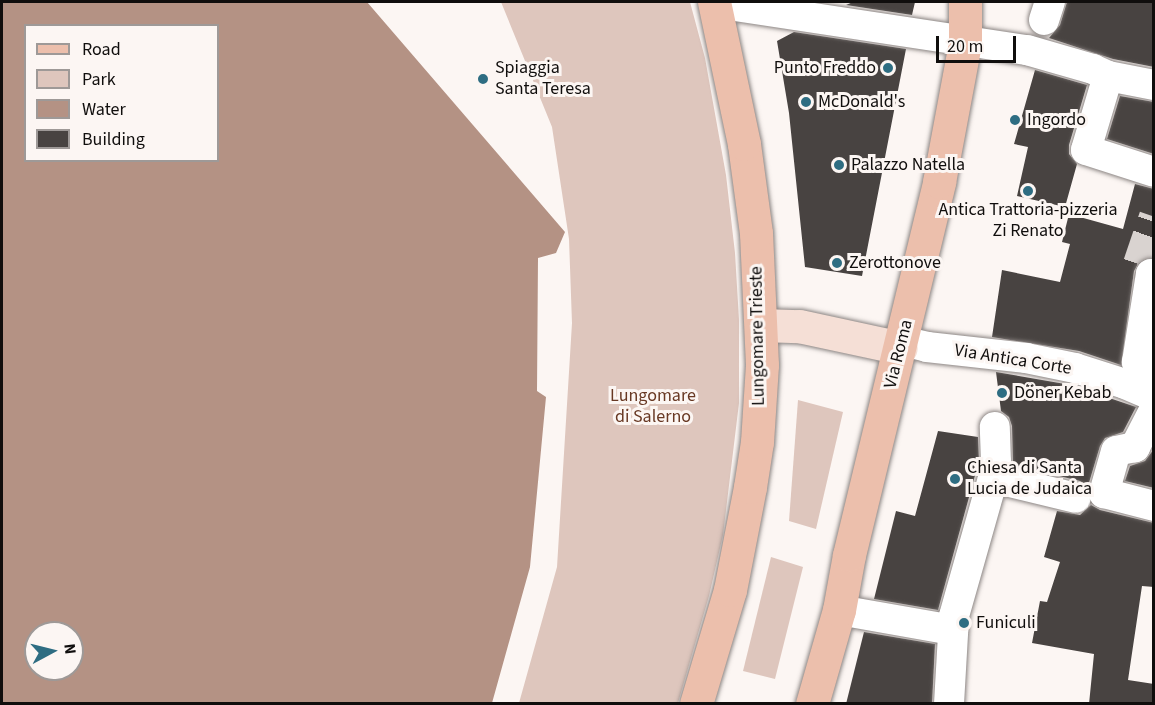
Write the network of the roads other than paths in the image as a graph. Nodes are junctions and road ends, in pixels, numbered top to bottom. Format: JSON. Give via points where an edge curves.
{"nodes":[{"id":1,"x":715,"y":2,"type":"edge"},
{"id":2,"x":965,"y":2,"type":"edge"},
{"id":3,"x":965,"y":43,"type":"junction"},
{"id":4,"x":1108,"y":75,"type":"junction"},
{"id":5,"x":1154,"y":85,"type":"edge"},
{"id":6,"x":1154,"y":172,"type":"edge"},
{"id":7,"x":1154,"y":275,"type":"edge"},
{"id":8,"x":761,"y":324,"type":"junction"},
{"id":9,"x":902,"y":344,"type":"junction"},
{"id":10,"x":1144,"y":384,"type":"edge"},
{"id":11,"x":1154,"y":410,"type":"edge"},
{"id":12,"x":995,"y":428,"type":"dead end"},
{"id":13,"x":993,"y":478,"type":"junction"},
{"id":14,"x":1076,"y":498,"type":"dead end"},
{"id":15,"x":1154,"y":506,"type":"edge"},
{"id":16,"x":839,"y":610,"type":"junction"},
{"id":17,"x":953,"y":630,"type":"junction"},
{"id":18,"x":696,"y":704,"type":"edge"},
{"id":19,"x":812,"y":704,"type":"edge"},
{"id":20,"x":949,"y":704,"type":"edge"}],
"edges":[{"from":1,"to":3,"type":"street"},
{"from":1,"to":8,"type":"main road","name":"Lungomare Trieste","via":[[745,155],[756,233]]},
{"from":2,"to":3,"type":"main road","name":"Via Roma"},
{"from":3,"to":4,"type":"street","via":[[1037,52]]},
{"from":3,"to":9,"type":"main road","name":"Via Roma","via":[[939,182]]},
{"from":4,"to":5,"type":"street"},
{"from":4,"to":6,"type":"street","via":[[1086,150]]},
{"from":7,"to":10,"type":"street","via":[[1151,274],[1137,362]]},
{"from":8,"to":9,"type":"street","via":[[799,326]]},
{"from":8,"to":18,"type":"main road","name":"Lungomare Trieste","via":[[757,442],[750,486],[730,590]]},
{"from":9,"to":10,"type":"street","name":"Via Antica Corte","via":[[1026,358]]},
{"from":9,"to":16,"type":"main road","name":"Via Roma"},
{"from":11,"to":15,"type":"street","via":[[1135,447],[1116,452],[1104,493]]},
{"from":12,"to":13,"type":"street"},
{"from":13,"to":14,"type":"street"},
{"from":13,"to":17,"type":"street"},
{"from":16,"to":17,"type":"street"},
{"from":16,"to":19,"type":"main road","name":"Via Roma"},
{"from":17,"to":20,"type":"street"}]}
